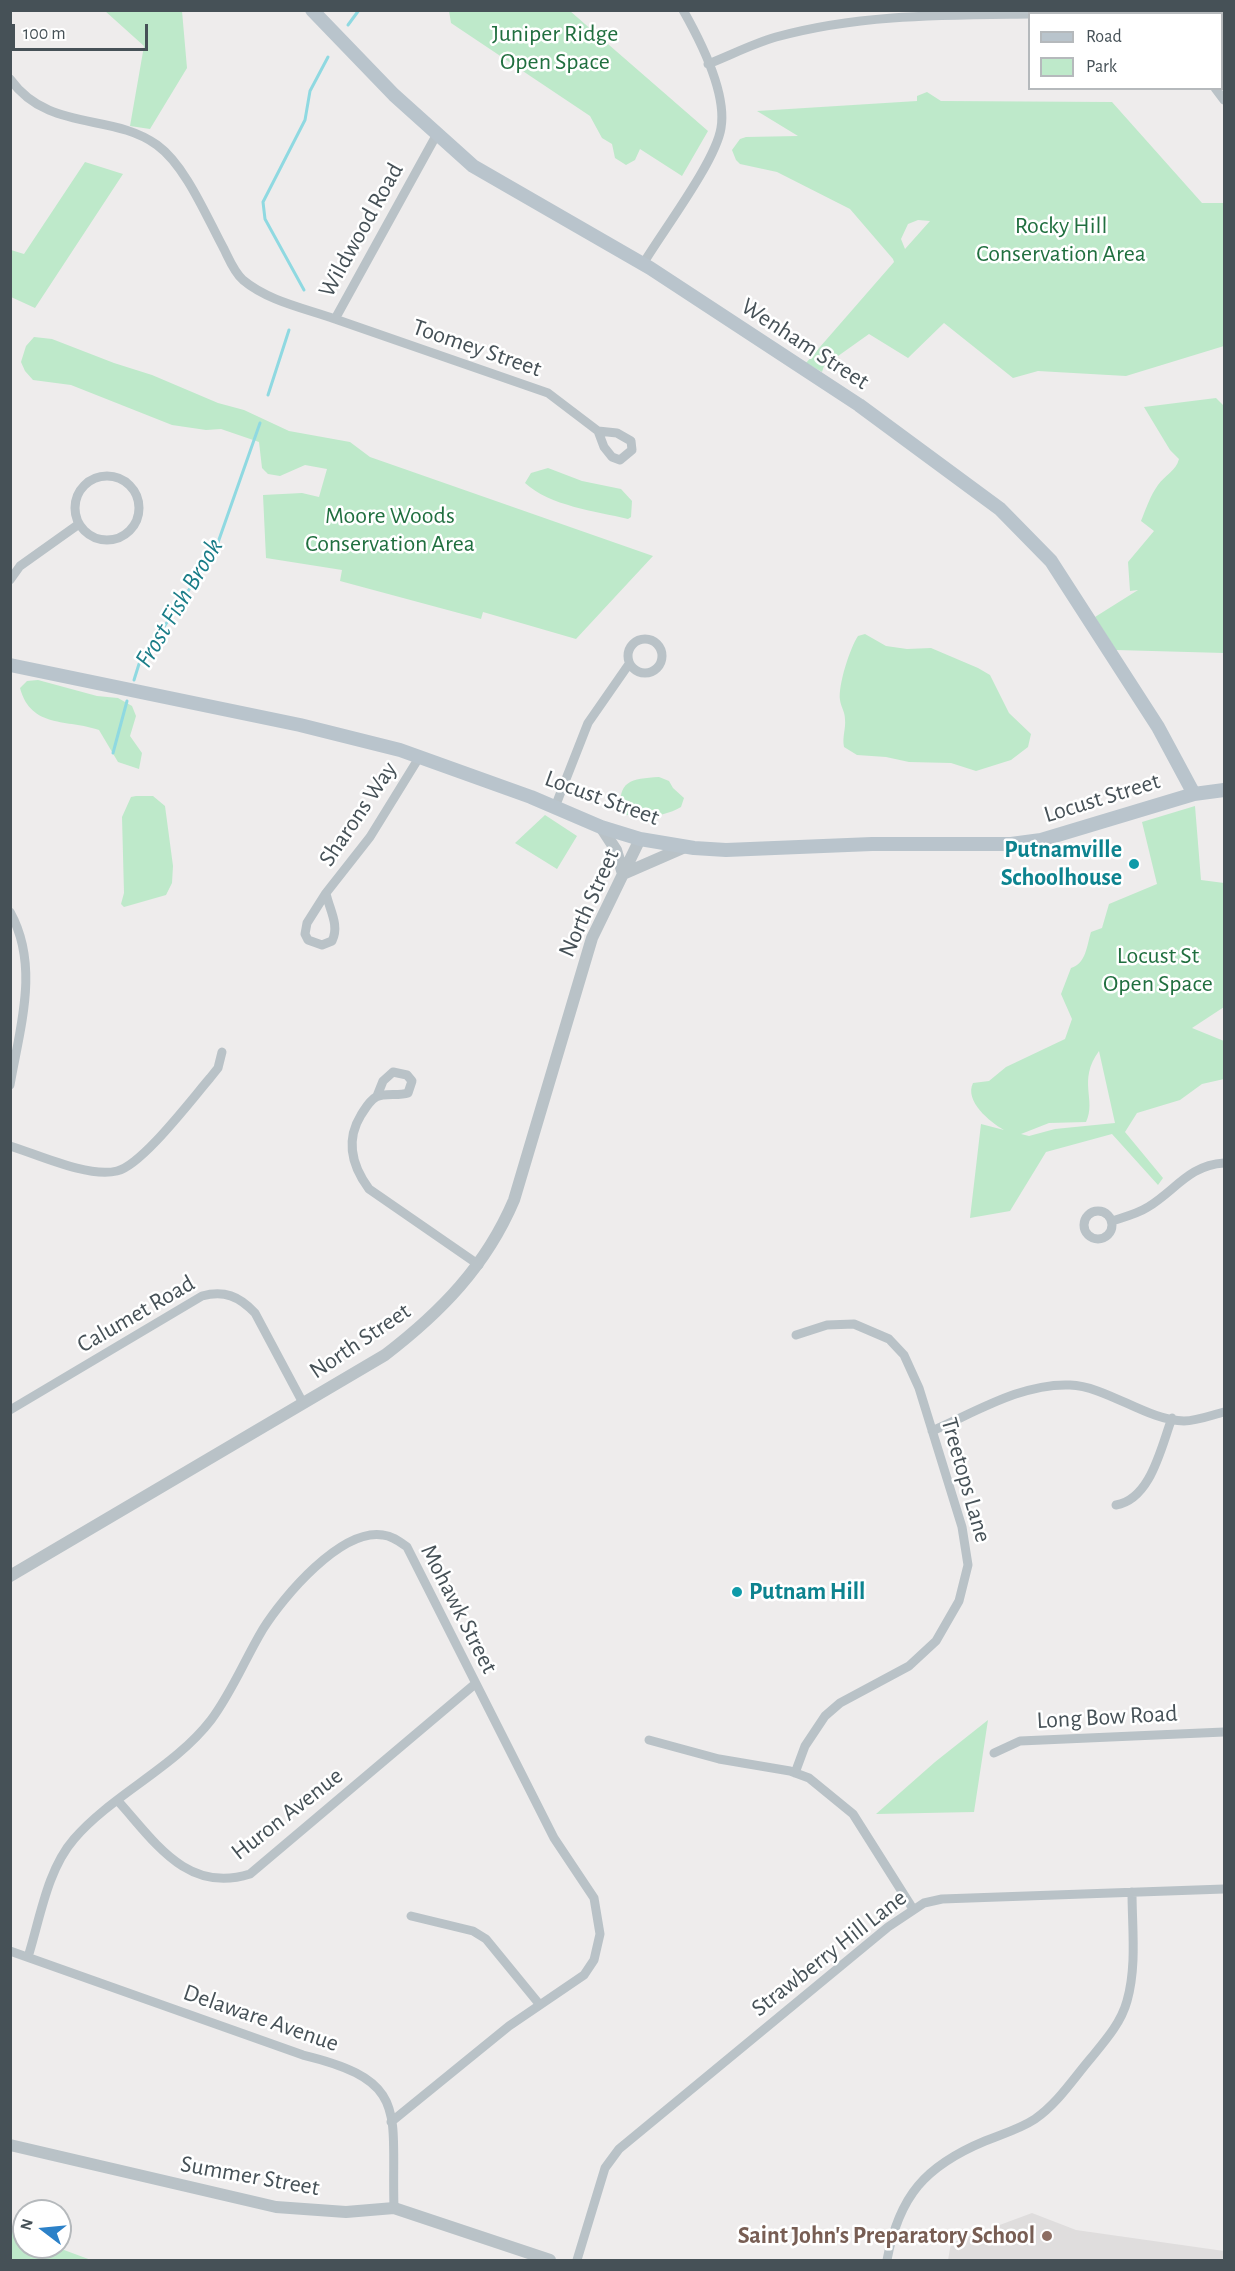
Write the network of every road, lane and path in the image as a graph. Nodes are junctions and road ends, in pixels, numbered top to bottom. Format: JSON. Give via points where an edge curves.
{"nodes":[{"id":1,"x":312,"y":10,"type":"edge"},
{"id":2,"x":683,"y":10,"type":"edge"},
{"id":3,"x":1028,"y":14,"type":"edge"},
{"id":4,"x":708,"y":64,"type":"junction"},
{"id":5,"x":10,"y":79,"type":"edge"},
{"id":6,"x":437,"y":134,"type":"junction"},
{"id":7,"x":642,"y":264,"type":"junction"},
{"id":8,"x":335,"y":319,"type":"junction"},
{"id":9,"x":598,"y":431,"type":"dead end"},
{"id":10,"x":79,"y":524,"type":"junction"},
{"id":11,"x":10,"y":580,"type":"edge"},
{"id":12,"x":629,"y":663,"type":"dead end"},
{"id":13,"x":10,"y":665,"type":"edge"},
{"id":14,"x":420,"y":756,"type":"junction"},
{"id":15,"x":1224,"y":790,"type":"edge"},
{"id":16,"x":1194,"y":794,"type":"junction"},
{"id":17,"x":555,"y":807,"type":"junction"},
{"id":18,"x":602,"y":827,"type":"junction"},
{"id":19,"x":640,"y":839,"type":"junction"},
{"id":20,"x":685,"y":847,"type":"junction"},
{"id":21,"x":623,"y":874,"type":"junction"},
{"id":22,"x":326,"y":893,"type":"junction"},
{"id":23,"x":10,"y":912,"type":"edge"},
{"id":24,"x":222,"y":1052,"type":"dead end"},
{"id":25,"x":10,"y":1085,"type":"edge"},
{"id":26,"x":377,"y":1096,"type":"dead end"},
{"id":27,"x":10,"y":1146,"type":"edge"},
{"id":28,"x":1224,"y":1163,"type":"edge"},
{"id":29,"x":1112,"y":1221,"type":"dead end"},
{"id":30,"x":479,"y":1265,"type":"junction"},
{"id":31,"x":796,"y":1335,"type":"dead end"},
{"id":32,"x":303,"y":1403,"type":"junction"},
{"id":33,"x":10,"y":1410,"type":"edge"},
{"id":34,"x":1224,"y":1412,"type":"edge"},
{"id":35,"x":1172,"y":1418,"type":"junction"},
{"id":36,"x":932,"y":1431,"type":"junction"},
{"id":37,"x":1116,"y":1505,"type":"dead end"},
{"id":38,"x":10,"y":1576,"type":"edge"},
{"id":39,"x":476,"y":1683,"type":"junction"},
{"id":40,"x":1224,"y":1731,"type":"edge"},
{"id":41,"x":649,"y":1740,"type":"dead end"},
{"id":42,"x":994,"y":1753,"type":"dead end"},
{"id":43,"x":795,"y":1773,"type":"junction"},
{"id":44,"x":118,"y":1801,"type":"junction"},
{"id":45,"x":1224,"y":1889,"type":"edge"},
{"id":46,"x":1132,"y":1892,"type":"junction"},
{"id":47,"x":913,"y":1909,"type":"junction"},
{"id":48,"x":411,"y":1916,"type":"dead end"},
{"id":49,"x":10,"y":1951,"type":"edge"},
{"id":50,"x":28,"y":1957,"type":"junction"},
{"id":51,"x":540,"y":2005,"type":"junction"},
{"id":52,"x":391,"y":2121,"type":"junction"},
{"id":53,"x":10,"y":2145,"type":"edge"},
{"id":54,"x":394,"y":2208,"type":"junction"},
{"id":55,"x":550,"y":2260,"type":"edge"},
{"id":56,"x":577,"y":2260,"type":"edge"},
{"id":57,"x":887,"y":2260,"type":"edge"}],
"edges":[{"from":1,"to":6,"type":"main road","name":"Wenham Street","via":[[393,95]]},
{"from":2,"to":4,"type":"street"},
{"from":3,"to":4,"type":"street","via":[[835,23],[776,37]]},
{"from":4,"to":7,"type":"street","via":[[722,112],[718,139]]},
{"from":5,"to":8,"type":"street","name":"Wildwood Road","via":[[28,99],[44,108],[157,145],[180,172],[240,278],[270,297]]},
{"from":6,"to":7,"type":"main road","name":"Wenham Street","via":[[473,165]]},
{"from":6,"to":8,"type":"street","name":"Wildwood Road"},
{"from":7,"to":16,"type":"main road","name":"Wenham Street","via":[[859,405],[1000,509],[1031,538],[1051,561],[1158,727]]},
{"from":8,"to":9,"type":"street","name":"Toomey Street","via":[[548,393]]},
{"from":10,"to":10,"type":"street","via":[[101,540],[127,534],[140,510],[135,491],[117,478],[96,478],[79,492]]},
{"from":10,"to":11,"type":"street","via":[[20,566]]},
{"from":12,"to":17,"type":"street","via":[[588,723]]},
{"from":13,"to":14,"type":"main road","name":"Locust Street","via":[[300,725]]},
{"from":14,"to":17,"type":"main road","name":"Locust Street"},
{"from":14,"to":22,"type":"street","name":"Sharons Way","via":[[370,837]]},
{"from":15,"to":16,"type":"main road","name":"Locust Street"},
{"from":16,"to":20,"type":"main road","name":"Locust Street","via":[[1041,840],[1011,844],[726,850]]},
{"from":17,"to":18,"type":"main road","name":"Locust Street"},
{"from":18,"to":19,"type":"main road","name":"Locust Street"},
{"from":18,"to":21,"type":"street","via":[[616,850]]},
{"from":19,"to":20,"type":"main road","name":"Locust Street"},
{"from":19,"to":21,"type":"street","name":"North Street"},
{"from":20,"to":21,"type":"street"},
{"from":21,"to":30,"type":"street","name":"North Street","via":[[592,938],[514,1200],[503,1227]]},
{"from":22,"to":22,"type":"street","name":"Sharons Way","via":[[305,927],[308,940],[316,944],[328,944],[335,935]]},
{"from":23,"to":25,"type":"street","via":[[26,951],[27,975]]},
{"from":24,"to":27,"type":"street","via":[[219,1068],[135,1163],[117,1171],[87,1170]]},
{"from":26,"to":30,"type":"street","via":[[366,1106],[352,1135],[354,1164],[361,1178],[369,1189]]},
{"from":28,"to":29,"type":"street","via":[[1187,1174],[1147,1208]]},
{"from":30,"to":32,"type":"street","name":"North Street","via":[[425,1325],[385,1355]]},
{"from":31,"to":36,"type":"street","name":"Treetops Lane","via":[[840,1323],[889,1339],[915,1375]]},
{"from":32,"to":33,"type":"street","name":"Calumet Road","via":[[255,1313],[245,1303],[218,1292],[201,1296]]},
{"from":32,"to":38,"type":"street","name":"North Street"},
{"from":34,"to":35,"type":"street","via":[[1184,1421]]},
{"from":35,"to":36,"type":"street","via":[[1092,1389],[1054,1385],[1033,1388]]},
{"from":35,"to":37,"type":"street","via":[[1144,1485],[1128,1502]]},
{"from":36,"to":43,"type":"street","name":"Treetops Lane","via":[[967,1552],[966,1577],[959,1601],[943,1632],[917,1659],[840,1703],[825,1716],[805,1746]]},
{"from":39,"to":44,"type":"street","name":"Huron Avenue","via":[[250,1874],[232,1879],[199,1876],[167,1855]]},
{"from":39,"to":44,"type":"street","name":"Mohawk Street","via":[[407,1547],[382,1534],[351,1540],[292,1590],[264,1628],[210,1721]]},
{"from":39,"to":51,"type":"street","name":"Mohawk Street","via":[[554,1838],[594,1898],[599,1914],[598,1946],[584,1975]]},
{"from":40,"to":42,"type":"street","name":"Long Bow Road","via":[[1020,1741]]},
{"from":41,"to":43,"type":"street","via":[[719,1760]]},
{"from":43,"to":47,"type":"street","via":[[825,1789],[853,1814]]},
{"from":44,"to":50,"type":"street","name":"Mohawk Street","via":[[73,1840],[58,1864]]},
{"from":45,"to":46,"type":"street","name":"Strawberry Hill Lane"},
{"from":46,"to":47,"type":"street","name":"Strawberry Hill Lane","via":[[942,1899]]},
{"from":46,"to":57,"type":"street","via":[[1131,1983],[1115,2027],[1057,2100],[1035,2119],[962,2150],[927,2174],[906,2200]]},
{"from":47,"to":56,"type":"street","name":"Strawberry Hill Lane","via":[[619,2150],[605,2168]]},
{"from":48,"to":51,"type":"street","via":[[473,1931],[486,1939]]},
{"from":49,"to":50,"type":"street","name":"Delaware Avenue"},
{"from":50,"to":52,"type":"street","name":"Delaware Avenue","via":[[363,2075],[384,2094],[390,2104]]},
{"from":51,"to":52,"type":"street","name":"Mohawk Street"},
{"from":52,"to":54,"type":"street","name":"Delaware Avenue"},
{"from":53,"to":54,"type":"street","name":"Summer Street","via":[[266,2205],[330,2212]]},
{"from":54,"to":55,"type":"street","name":"Summer Street"}]}
